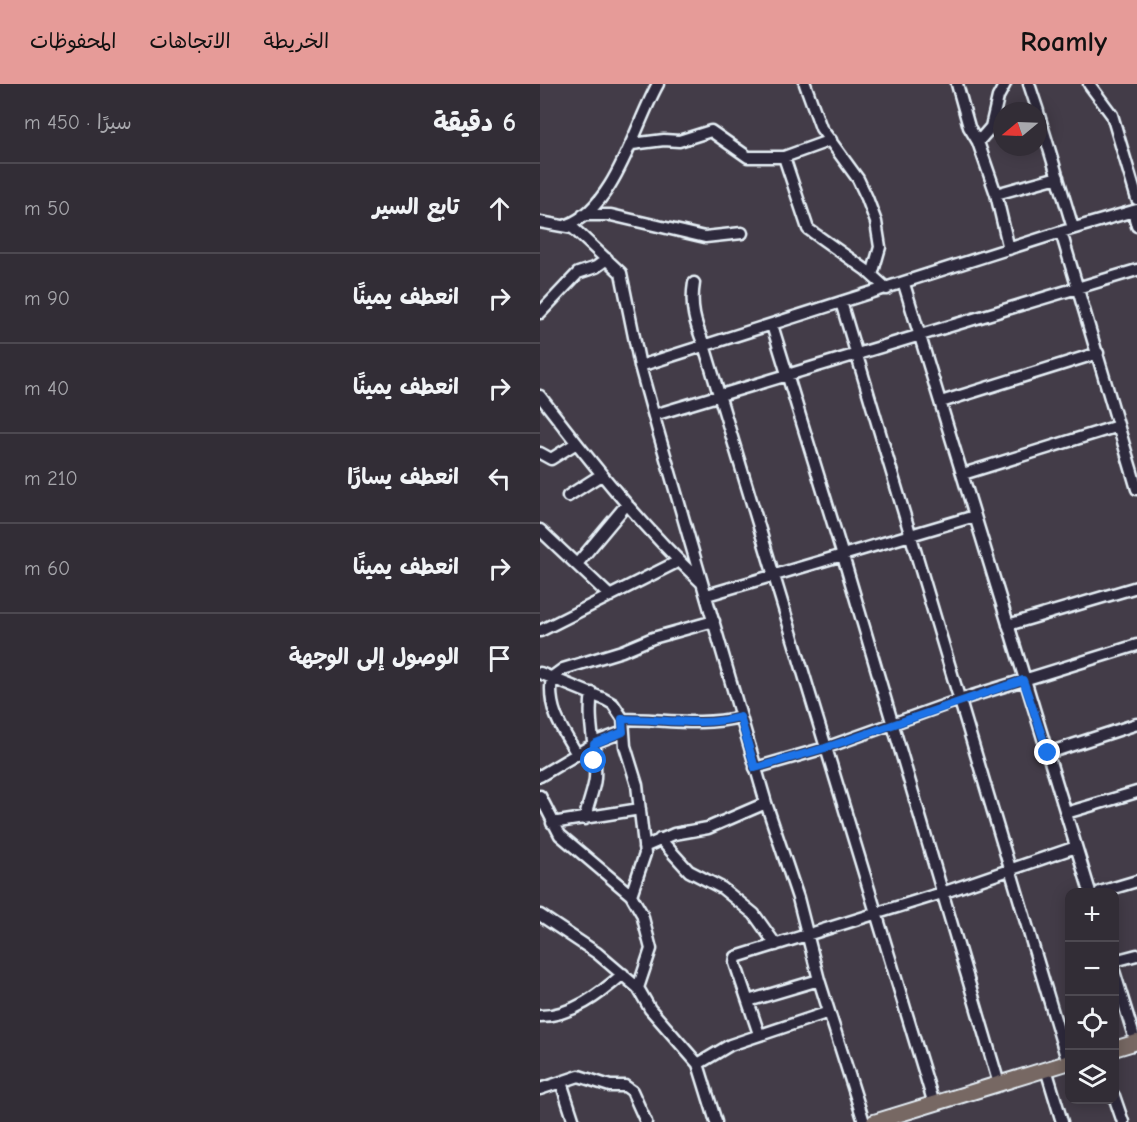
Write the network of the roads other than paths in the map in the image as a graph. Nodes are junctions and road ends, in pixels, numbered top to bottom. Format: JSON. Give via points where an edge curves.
{"nodes":[{"id":1,"x":657,"y":84,"type":"edge"},
{"id":2,"x":805,"y":84,"type":"edge"},
{"id":3,"x":957,"y":84,"type":"edge"},
{"id":4,"x":1005,"y":84,"type":"edge"},
{"id":5,"x":1029,"y":84,"type":"edge"},
{"id":6,"x":1089,"y":84,"type":"edge"},
{"id":7,"x":1035,"y":102,"type":"edge"},
{"id":8,"x":831,"y":140,"type":"junction"},
{"id":9,"x":1047,"y":141,"type":"edge"},
{"id":10,"x":978,"y":142,"type":"junction"},
{"id":11,"x":632,"y":144,"type":"junction"},
{"id":12,"x":784,"y":157,"type":"junction"},
{"id":13,"x":1058,"y":177,"type":"junction"},
{"id":14,"x":996,"y":194,"type":"junction"},
{"id":15,"x":1137,"y":199,"type":"edge"},
{"id":16,"x":1135,"y":211,"type":"edge"},
{"id":17,"x":583,"y":215,"type":"junction"},
{"id":18,"x":540,"y":222,"type":"edge"},
{"id":19,"x":567,"y":225,"type":"junction"},
{"id":20,"x":1137,"y":226,"type":"edge"},
{"id":21,"x":1073,"y":228,"type":"junction"},
{"id":22,"x":1061,"y":232,"type":"junction"},
{"id":23,"x":742,"y":234,"type":"dead end"},
{"id":24,"x":1009,"y":249,"type":"junction"},
{"id":25,"x":607,"y":258,"type":"junction"},
{"id":26,"x":1137,"y":270,"type":"edge"},
{"id":27,"x":872,"y":275,"type":"junction"},
{"id":28,"x":694,"y":284,"type":"dead end"},
{"id":29,"x":904,"y":284,"type":"junction"},
{"id":30,"x":887,"y":289,"type":"junction"},
{"id":31,"x":1079,"y":289,"type":"junction"},
{"id":32,"x":841,"y":302,"type":"junction"},
{"id":33,"x":540,"y":313,"type":"edge"},
{"id":34,"x":772,"y":325,"type":"junction"},
{"id":35,"x":921,"y":335,"type":"junction"},
{"id":36,"x":704,"y":345,"type":"junction"},
{"id":37,"x":1098,"y":353,"type":"junction"},
{"id":38,"x":857,"y":356,"type":"junction"},
{"id":39,"x":640,"y":366,"type":"junction"},
{"id":40,"x":789,"y":376,"type":"junction"},
{"id":41,"x":540,"y":396,"type":"edge"},
{"id":42,"x":720,"y":397,"type":"junction"},
{"id":43,"x":941,"y":402,"type":"junction"},
{"id":44,"x":654,"y":415,"type":"junction"},
{"id":45,"x":1118,"y":426,"type":"junction"},
{"id":46,"x":575,"y":444,"type":"junction"},
{"id":47,"x":540,"y":453,"type":"edge"},
{"id":48,"x":1135,"y":471,"type":"edge"},
{"id":49,"x":963,"y":474,"type":"junction"},
{"id":50,"x":602,"y":475,"type":"junction"},
{"id":51,"x":1137,"y":489,"type":"edge"},
{"id":52,"x":568,"y":496,"type":"dead end"},
{"id":53,"x":627,"y":504,"type":"junction"},
{"id":54,"x":975,"y":516,"type":"junction"},
{"id":55,"x":540,"y":530,"type":"edge"},
{"id":56,"x":909,"y":537,"type":"junction"},
{"id":57,"x":843,"y":556,"type":"junction"},
{"id":58,"x":679,"y":561,"type":"junction"},
{"id":59,"x":577,"y":564,"type":"junction"},
{"id":60,"x":774,"y":577,"type":"junction"},
{"id":61,"x":702,"y":582,"type":"junction"},
{"id":62,"x":1137,"y":587,"type":"edge"},
{"id":63,"x":706,"y":595,"type":"junction"},
{"id":64,"x":610,"y":596,"type":"junction"},
{"id":65,"x":714,"y":621,"type":"junction"},
{"id":66,"x":1008,"y":626,"type":"junction"},
{"id":67,"x":540,"y":631,"type":"edge"},
{"id":68,"x":1137,"y":645,"type":"edge"},
{"id":69,"x":540,"y":672,"type":"edge"},
{"id":70,"x":552,"y":677,"type":"junction"},
{"id":71,"x":1023,"y":680,"type":"junction"},
{"id":72,"x":592,"y":693,"type":"junction"},
{"id":73,"x":959,"y":700,"type":"junction"},
{"id":74,"x":740,"y":717,"type":"junction"},
{"id":75,"x":622,"y":719,"type":"junction"},
{"id":76,"x":893,"y":724,"type":"junction"},
{"id":77,"x":1137,"y":724,"type":"edge"},
{"id":78,"x":623,"y":732,"type":"junction"},
{"id":79,"x":594,"y":744,"type":"junction"},
{"id":80,"x":825,"y":748,"type":"junction"},
{"id":81,"x":1048,"y":753,"type":"junction"},
{"id":82,"x":577,"y":754,"type":"junction"},
{"id":83,"x":755,"y":768,"type":"junction"},
{"id":84,"x":540,"y":776,"type":"edge"},
{"id":85,"x":1137,"y":792,"type":"edge"},
{"id":86,"x":541,"y":803,"type":"edge"},
{"id":87,"x":766,"y":803,"type":"junction"},
{"id":88,"x":640,"y":809,"type":"junction"},
{"id":89,"x":1066,"y":813,"type":"junction"},
{"id":90,"x":585,"y":819,"type":"junction"},
{"id":91,"x":552,"y":823,"type":"junction"},
{"id":92,"x":660,"y":839,"type":"junction"},
{"id":93,"x":644,"y":847,"type":"junction"},
{"id":94,"x":1076,"y":847,"type":"junction"},
{"id":95,"x":1009,"y":868,"type":"junction"},
{"id":96,"x":1137,"y":881,"type":"edge"},
{"id":97,"x":1089,"y":888,"type":"edge"},
{"id":98,"x":1113,"y":888,"type":"edge"},
{"id":99,"x":942,"y":893,"type":"junction"},
{"id":100,"x":630,"y":895,"type":"junction"},
{"id":101,"x":878,"y":912,"type":"junction"},
{"id":102,"x":540,"y":915,"type":"edge"},
{"id":103,"x":808,"y":933,"type":"junction"},
{"id":104,"x":776,"y":945,"type":"junction"},
{"id":105,"x":1137,"y":955,"type":"edge"},
{"id":106,"x":1119,"y":960,"type":"edge"},
{"id":107,"x":624,"y":974,"type":"junction"},
{"id":108,"x":819,"y":981,"type":"junction"},
{"id":109,"x":1119,"y":987,"type":"edge"},
{"id":110,"x":638,"y":988,"type":"junction"},
{"id":111,"x":748,"y":1000,"type":"junction"},
{"id":112,"x":829,"y":1012,"type":"junction"},
{"id":113,"x":540,"y":1016,"type":"edge"},
{"id":114,"x":759,"y":1034,"type":"junction"},
{"id":115,"x":1137,"y":1043,"type":"edge"},
{"id":116,"x":1119,"y":1048,"type":"edge"},
{"id":117,"x":1065,"y":1050,"type":"edge"},
{"id":118,"x":1065,"y":1063,"type":"edge"},
{"id":119,"x":698,"y":1064,"type":"junction"},
{"id":120,"x":1046,"y":1070,"type":"junction"},
{"id":121,"x":561,"y":1082,"type":"junction"},
{"id":122,"x":999,"y":1084,"type":"junction"},
{"id":123,"x":540,"y":1089,"type":"edge"},
{"id":124,"x":934,"y":1104,"type":"junction"},
{"id":125,"x":1117,"y":1104,"type":"edge"},
{"id":126,"x":909,"y":1117,"type":"edge"},
{"id":127,"x":574,"y":1122,"type":"edge"},
{"id":128,"x":646,"y":1122,"type":"edge"},
{"id":129,"x":716,"y":1122,"type":"edge"},
{"id":130,"x":864,"y":1122,"type":"edge"},
{"id":131,"x":874,"y":1122,"type":"edge"},
{"id":132,"x":1062,"y":1122,"type":"edge"},
{"id":133,"x":1123,"y":1122,"type":"edge"}],
"edges":[{"from":1,"to":11,"type":"street"},
{"from":2,"to":8,"type":"street","via":[[822,128]]},
{"from":3,"to":10,"type":"street","via":[[969,127]]},
{"from":4,"to":10,"type":"street","via":[[991,127]]},
{"from":5,"to":7,"type":"street"},
{"from":6,"to":15,"type":"street","via":[[1112,115]]},
{"from":8,"to":12,"type":"street"},
{"from":8,"to":27,"type":"street","via":[[858,179],[876,222],[880,247]]},
{"from":9,"to":13,"type":"street"},
{"from":10,"to":14,"type":"street"},
{"from":11,"to":12,"type":"street","via":[[679,141],[711,131],[745,156]]},
{"from":11,"to":17,"type":"street","via":[[614,178]]},
{"from":12,"to":27,"type":"street","via":[[808,229]]},
{"from":13,"to":14,"type":"street"},
{"from":13,"to":21,"type":"street"},
{"from":14,"to":24,"type":"street"},
{"from":16,"to":20,"type":"street"},
{"from":16,"to":21,"type":"street"},
{"from":17,"to":19,"type":"street"},
{"from":17,"to":23,"type":"street","via":[[611,215],[705,237]]},
{"from":18,"to":19,"type":"street"},
{"from":19,"to":25,"type":"street"},
{"from":21,"to":22,"type":"street"},
{"from":22,"to":24,"type":"street"},
{"from":22,"to":31,"type":"street"},
{"from":24,"to":29,"type":"street"},
{"from":25,"to":33,"type":"street","via":[[578,273]]},
{"from":25,"to":39,"type":"street","via":[[621,273]]},
{"from":26,"to":31,"type":"street"},
{"from":27,"to":30,"type":"street"},
{"from":28,"to":36,"type":"street","via":[[691,301]]},
{"from":29,"to":30,"type":"street"},
{"from":29,"to":35,"type":"street"},
{"from":30,"to":32,"type":"street"},
{"from":31,"to":35,"type":"street"},
{"from":31,"to":37,"type":"street"},
{"from":32,"to":34,"type":"street"},
{"from":32,"to":38,"type":"street"},
{"from":34,"to":36,"type":"street"},
{"from":34,"to":40,"type":"street"},
{"from":35,"to":38,"type":"street"},
{"from":35,"to":43,"type":"street"},
{"from":36,"to":39,"type":"street"},
{"from":36,"to":42,"type":"street"},
{"from":37,"to":43,"type":"street"},
{"from":37,"to":45,"type":"street"},
{"from":38,"to":40,"type":"street"},
{"from":38,"to":56,"type":"street"},
{"from":39,"to":44,"type":"street"},
{"from":40,"to":42,"type":"street"},
{"from":40,"to":57,"type":"street"},
{"from":41,"to":46,"type":"street"},
{"from":42,"to":44,"type":"street"},
{"from":42,"to":60,"type":"street"},
{"from":43,"to":49,"type":"street"},
{"from":44,"to":61,"type":"street"},
{"from":45,"to":48,"type":"street"},
{"from":45,"to":49,"type":"street"},
{"from":46,"to":47,"type":"street","via":[[551,459]]},
{"from":46,"to":50,"type":"street"},
{"from":48,"to":51,"type":"street"},
{"from":49,"to":54,"type":"street"},
{"from":50,"to":52,"type":"street"},
{"from":50,"to":53,"type":"street"},
{"from":53,"to":58,"type":"street"},
{"from":53,"to":59,"type":"street"},
{"from":54,"to":56,"type":"street"},
{"from":54,"to":66,"type":"street"},
{"from":55,"to":59,"type":"street"},
{"from":56,"to":57,"type":"street"},
{"from":56,"to":73,"type":"street"},
{"from":57,"to":60,"type":"street"},
{"from":57,"to":76,"type":"street"},
{"from":58,"to":61,"type":"street"},
{"from":58,"to":64,"type":"street"},
{"from":59,"to":64,"type":"street"},
{"from":60,"to":63,"type":"street"},
{"from":60,"to":80,"type":"street"},
{"from":61,"to":63,"type":"street"},
{"from":62,"to":66,"type":"street"},
{"from":63,"to":65,"type":"street"},
{"from":64,"to":67,"type":"street"},
{"from":65,"to":70,"type":"street","via":[[563,669]]},
{"from":65,"to":74,"type":"street"},
{"from":66,"to":71,"type":"street"},
{"from":68,"to":71,"type":"street"},
{"from":69,"to":70,"type":"street"},
{"from":70,"to":72,"type":"street"},
{"from":70,"to":82,"type":"street","via":[[549,692],[555,716]]},
{"from":71,"to":73,"type":"street"},
{"from":71,"to":81,"type":"street"},
{"from":72,"to":75,"type":"street","via":[[613,704]]},
{"from":72,"to":79,"type":"street","via":[[589,722]]},
{"from":73,"to":76,"type":"street"},
{"from":73,"to":95,"type":"street"},
{"from":74,"to":75,"type":"street","via":[[704,724]]},
{"from":74,"to":83,"type":"street"},
{"from":75,"to":78,"type":"street"},
{"from":76,"to":80,"type":"street"},
{"from":76,"to":99,"type":"street"},
{"from":77,"to":81,"type":"street"},
{"from":78,"to":79,"type":"street"},
{"from":78,"to":88,"type":"street"},
{"from":79,"to":82,"type":"street"},
{"from":79,"to":90,"type":"street","via":[[595,780],[587,799]]},
{"from":80,"to":83,"type":"street"},
{"from":80,"to":101,"type":"street"},
{"from":81,"to":89,"type":"street"},
{"from":82,"to":84,"type":"street"},
{"from":83,"to":87,"type":"street"},
{"from":85,"to":89,"type":"street"},
{"from":86,"to":91,"type":"street"},
{"from":87,"to":92,"type":"street","via":[[708,828]]},
{"from":87,"to":103,"type":"street"},
{"from":88,"to":90,"type":"street"},
{"from":88,"to":93,"type":"street"},
{"from":89,"to":94,"type":"street"},
{"from":90,"to":91,"type":"street"},
{"from":91,"to":100,"type":"street","via":[[569,844]]},
{"from":92,"to":93,"type":"street"},
{"from":92,"to":104,"type":"street","via":[[689,871],[722,888],[754,914]]},
{"from":93,"to":100,"type":"street","via":[[643,862]]},
{"from":94,"to":95,"type":"street"},
{"from":94,"to":97,"type":"street"},
{"from":95,"to":99,"type":"street"},
{"from":95,"to":117,"type":"street"},
{"from":96,"to":98,"type":"street"},
{"from":99,"to":101,"type":"street"},
{"from":99,"to":122,"type":"street"},
{"from":100,"to":110,"type":"street","via":[[647,925],[651,949]]},
{"from":101,"to":103,"type":"street"},
{"from":101,"to":124,"type":"street"},
{"from":102,"to":107,"type":"street"},
{"from":103,"to":104,"type":"street"},
{"from":103,"to":108,"type":"street"},
{"from":104,"to":111,"type":"street","via":[[736,957]]},
{"from":105,"to":106,"type":"street"},
{"from":107,"to":110,"type":"street"},
{"from":107,"to":113,"type":"street","via":[[579,1005],[562,1013]]},
{"from":108,"to":111,"type":"street"},
{"from":108,"to":112,"type":"street"},
{"from":109,"to":115,"type":"street"},
{"from":110,"to":119,"type":"street","via":[[650,1009]]},
{"from":111,"to":114,"type":"street"},
{"from":112,"to":114,"type":"street"},
{"from":112,"to":130,"type":"street"},
{"from":114,"to":119,"type":"street"},
{"from":115,"to":116,"type":"main road"},
{"from":118,"to":120,"type":"main road"},
{"from":119,"to":129,"type":"street"},
{"from":120,"to":122,"type":"main road"},
{"from":120,"to":132,"type":"street"},
{"from":121,"to":123,"type":"street"},
{"from":121,"to":127,"type":"street"},
{"from":121,"to":128,"type":"street","via":[[579,1076],[610,1086],[629,1087]]},
{"from":122,"to":124,"type":"main road"},
{"from":124,"to":126,"type":"main road"},
{"from":125,"to":133,"type":"street"},
{"from":126,"to":131,"type":"main road"}]}
